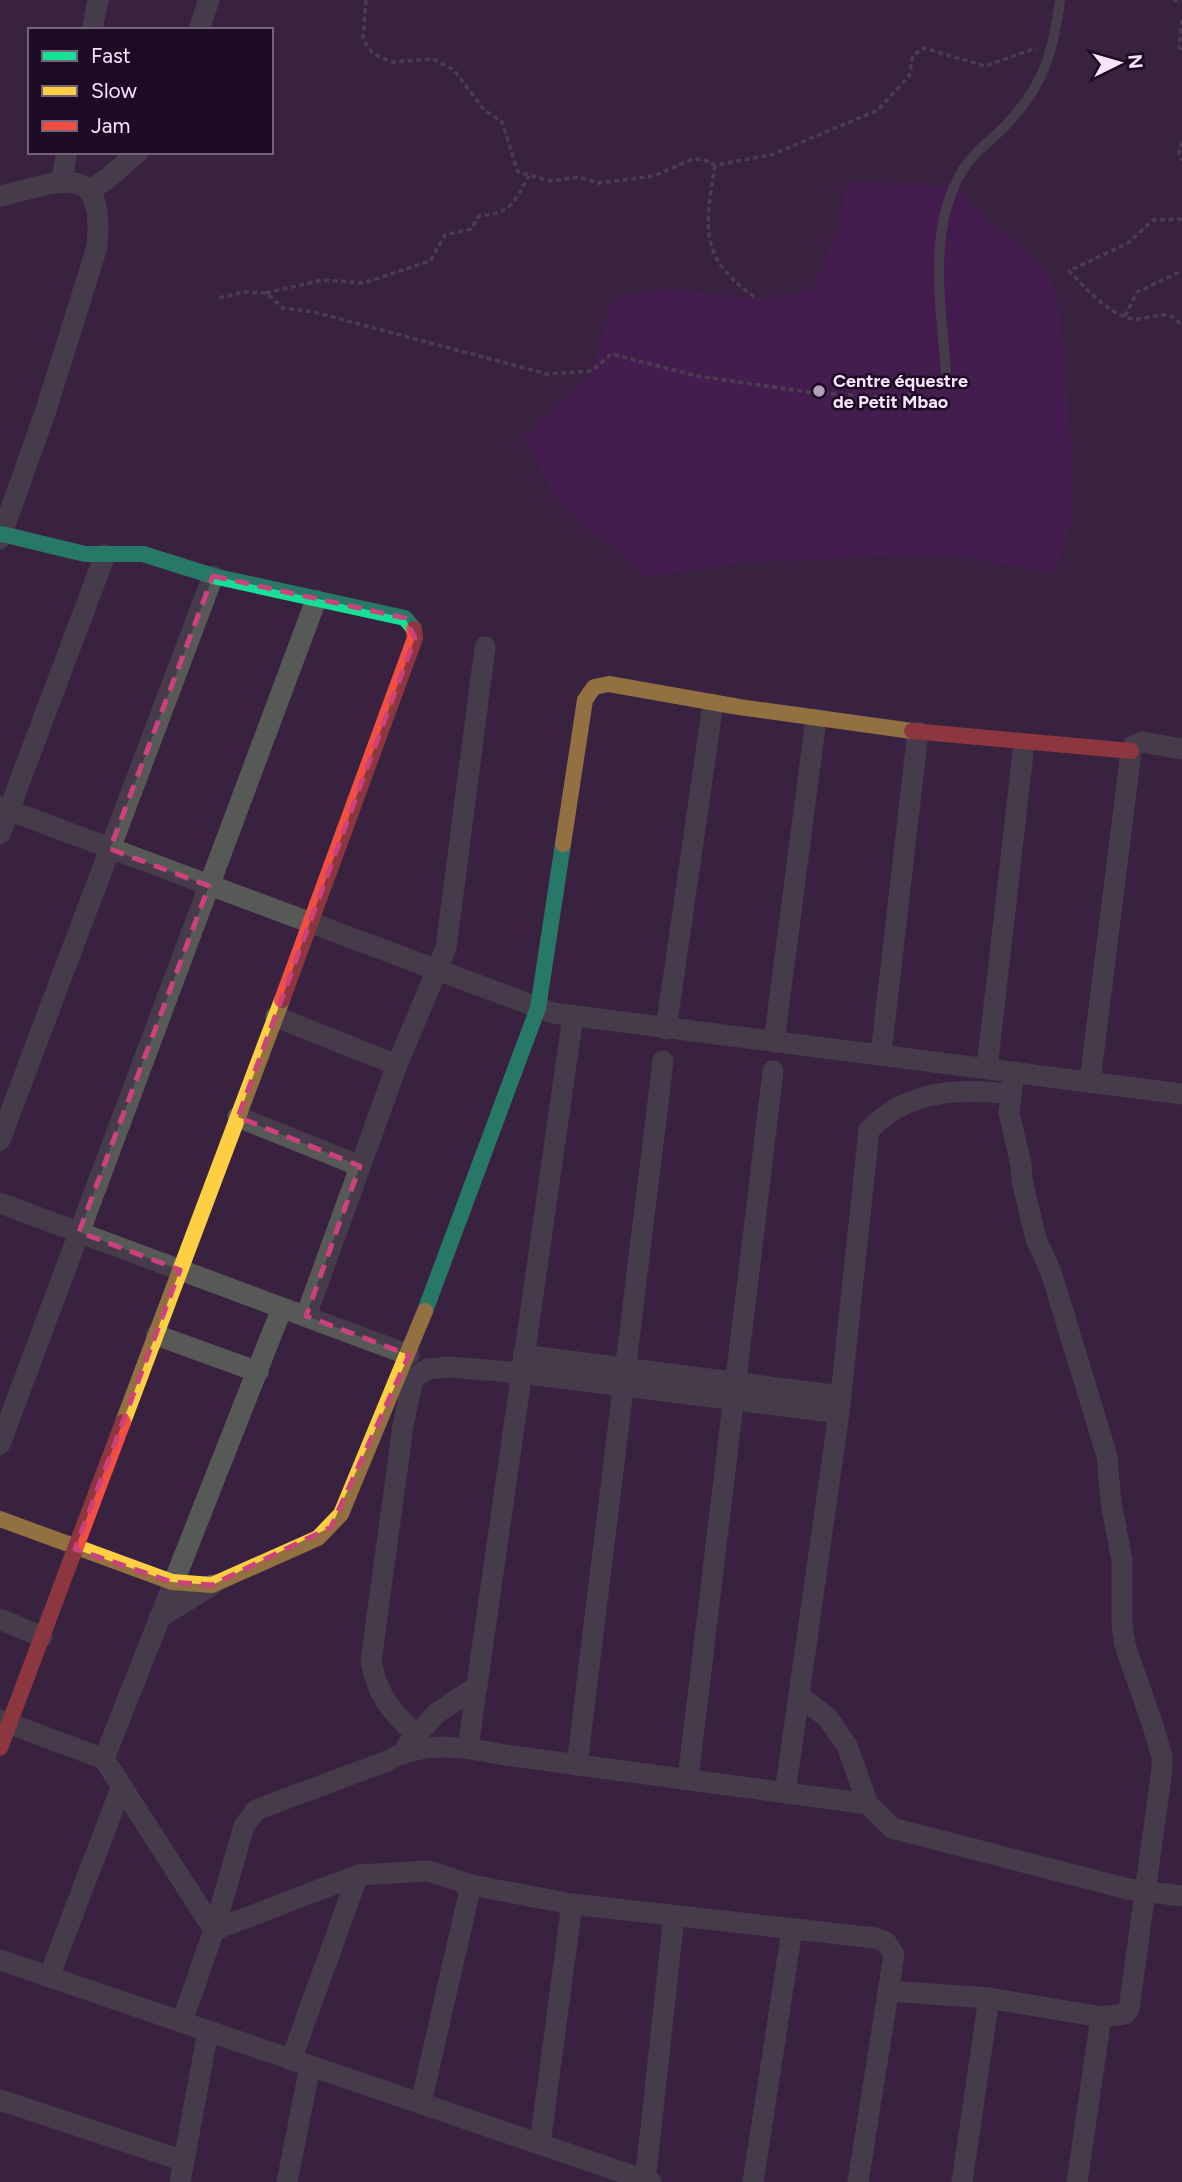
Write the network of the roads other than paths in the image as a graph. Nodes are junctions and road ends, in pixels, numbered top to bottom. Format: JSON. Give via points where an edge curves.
{"nodes":[{"id":1,"x":98,"y":0,"type":"edge"},
{"id":2,"x":209,"y":0,"type":"edge"},
{"id":3,"x":1060,"y":0,"type":"edge"},
{"id":4,"x":92,"y":28,"type":"edge"},
{"id":5,"x":200,"y":28,"type":"edge"},
{"id":6,"x":68,"y":154,"type":"edge"},
{"id":7,"x":136,"y":154,"type":"edge"},
{"id":8,"x":61,"y":182,"type":"junction"},
{"id":9,"x":91,"y":189,"type":"junction"},
{"id":10,"x":0,"y":196,"type":"edge"},
{"id":11,"x":946,"y":371,"type":"road end"},
{"id":12,"x":1,"y":537,"type":"edge"},
{"id":13,"x":105,"y":555,"type":"junction"},
{"id":14,"x":213,"y":576,"type":"junction"},
{"id":15,"x":316,"y":600,"type":"junction"},
{"id":16,"x":485,"y":647,"type":"dead end"},
{"id":17,"x":713,"y":704,"type":"junction"},
{"id":18,"x":816,"y":719,"type":"junction"},
{"id":19,"x":918,"y":733,"type":"junction"},
{"id":20,"x":1024,"y":744,"type":"junction"},
{"id":21,"x":1182,"y":749,"type":"edge"},
{"id":22,"x":1131,"y":751,"type":"junction"},
{"id":23,"x":4,"y":809,"type":"edge"},
{"id":24,"x":0,"y":834,"type":"edge"},
{"id":25,"x":110,"y":849,"type":"junction"},
{"id":26,"x":209,"y":886,"type":"junction"},
{"id":27,"x":312,"y":923,"type":"junction"},
{"id":28,"x":437,"y":969,"type":"junction"},
{"id":29,"x":538,"y":1008,"type":"junction"},
{"id":30,"x":573,"y":1016,"type":"junction"},
{"id":31,"x":276,"y":1017,"type":"junction"},
{"id":32,"x":666,"y":1029,"type":"junction"},
{"id":33,"x":774,"y":1042,"type":"junction"},
{"id":34,"x":881,"y":1054,"type":"junction"},
{"id":35,"x":663,"y":1061,"type":"dead end"},
{"id":36,"x":397,"y":1065,"type":"junction"},
{"id":37,"x":986,"y":1068,"type":"junction"},
{"id":38,"x":773,"y":1071,"type":"dead end"},
{"id":39,"x":1014,"y":1072,"type":"junction"},
{"id":40,"x":1090,"y":1082,"type":"junction"},
{"id":41,"x":1009,"y":1094,"type":"junction"},
{"id":42,"x":1182,"y":1094,"type":"edge"},
{"id":43,"x":238,"y":1116,"type":"junction"},
{"id":44,"x":0,"y":1140,"type":"edge"},
{"id":45,"x":360,"y":1166,"type":"junction"},
{"id":46,"x":0,"y":1203,"type":"edge"},
{"id":47,"x":79,"y":1232,"type":"junction"},
{"id":48,"x":180,"y":1270,"type":"junction"},
{"id":49,"x":282,"y":1308,"type":"junction"},
{"id":50,"x":306,"y":1316,"type":"junction"},
{"id":51,"x":156,"y":1335,"type":"junction"},
{"id":52,"x":409,"y":1355,"type":"junction"},
{"id":53,"x":522,"y":1364,"type":"junction"},
{"id":54,"x":258,"y":1372,"type":"junction"},
{"id":55,"x":624,"y":1377,"type":"junction"},
{"id":56,"x":735,"y":1391,"type":"junction"},
{"id":57,"x":840,"y":1405,"type":"junction"},
{"id":58,"x":0,"y":1444,"type":"edge"},
{"id":59,"x":0,"y":1519,"type":"edge"},
{"id":60,"x":75,"y":1549,"type":"junction"},
{"id":61,"x":172,"y":1582,"type":"junction"},
{"id":62,"x":212,"y":1585,"type":"junction"},
{"id":63,"x":159,"y":1618,"type":"junction"},
{"id":64,"x":0,"y":1619,"type":"edge"},
{"id":65,"x":42,"y":1637,"type":"junction"},
{"id":66,"x":477,"y":1686,"type":"junction"},
{"id":67,"x":799,"y":1696,"type":"junction"},
{"id":68,"x":5,"y":1722,"type":"edge"},
{"id":69,"x":415,"y":1733,"type":"junction"},
{"id":70,"x":468,"y":1747,"type":"junction"},
{"id":71,"x":0,"y":1748,"type":"edge"},
{"id":72,"x":402,"y":1752,"type":"junction"},
{"id":73,"x":104,"y":1759,"type":"junction"},
{"id":74,"x":577,"y":1765,"type":"junction"},
{"id":75,"x":688,"y":1779,"type":"junction"},
{"id":76,"x":121,"y":1788,"type":"junction"},
{"id":77,"x":785,"y":1793,"type":"junction"},
{"id":78,"x":868,"y":1804,"type":"junction"},
{"id":79,"x":358,"y":1875,"type":"junction"},
{"id":80,"x":471,"y":1885,"type":"junction"},
{"id":81,"x":1145,"y":1891,"type":"junction"},
{"id":82,"x":1182,"y":1896,"type":"edge"},
{"id":83,"x":572,"y":1904,"type":"junction"},
{"id":84,"x":674,"y":1916,"type":"junction"},
{"id":85,"x":214,"y":1930,"type":"junction"},
{"id":86,"x":792,"y":1930,"type":"junction"},
{"id":87,"x":0,"y":1960,"type":"edge"},
{"id":88,"x":49,"y":1977,"type":"junction"},
{"id":89,"x":888,"y":1991,"type":"junction"},
{"id":90,"x":989,"y":1998,"type":"junction"},
{"id":91,"x":1101,"y":2017,"type":"junction"},
{"id":92,"x":182,"y":2022,"type":"junction"},
{"id":93,"x":208,"y":2031,"type":"junction"},
{"id":94,"x":300,"y":2063,"type":"junction"},
{"id":95,"x":0,"y":2100,"type":"edge"},
{"id":96,"x":421,"y":2103,"type":"junction"},
{"id":97,"x":540,"y":2144,"type":"junction"},
{"id":98,"x":184,"y":2161,"type":"junction"},
{"id":99,"x":647,"y":2181,"type":"edge"},
{"id":100,"x":180,"y":2182,"type":"edge"},
{"id":101,"x":287,"y":2182,"type":"edge"},
{"id":102,"x":753,"y":2182,"type":"edge"},
{"id":103,"x":858,"y":2182,"type":"edge"},
{"id":104,"x":962,"y":2182,"type":"edge"},
{"id":105,"x":1077,"y":2182,"type":"edge"}],
"edges":[{"from":1,"to":4,"type":"street"},
{"from":2,"to":5,"type":"street"},
{"from":3,"to":11,"type":"lane","via":[[1054,42],[1036,88],[1005,126],[979,147],[948,202],[940,235]]},
{"from":6,"to":8,"type":"street"},
{"from":7,"to":9,"type":"street"},
{"from":8,"to":9,"type":"street","via":[[78,182]]},
{"from":8,"to":10,"type":"street"},
{"from":9,"to":12,"type":"street","via":[[99,223],[97,247]]},
{"from":12,"to":13,"type":"street"},
{"from":13,"to":14,"type":"street","via":[[143,554]]},
{"from":13,"to":23,"type":"street"},
{"from":14,"to":15,"type":"street"},
{"from":14,"to":25,"type":"street"},
{"from":15,"to":26,"type":"street"},
{"from":15,"to":27,"type":"street","via":[[405,618],[413,625],[415,638]]},
{"from":16,"to":28,"type":"street","via":[[452,924]]},
{"from":17,"to":18,"type":"street"},
{"from":17,"to":29,"type":"street","via":[[608,684],[594,687],[585,700]]},
{"from":17,"to":32,"type":"street"},
{"from":18,"to":19,"type":"street"},
{"from":18,"to":33,"type":"street"},
{"from":19,"to":20,"type":"street"},
{"from":19,"to":34,"type":"street"},
{"from":20,"to":22,"type":"street"},
{"from":20,"to":37,"type":"street"},
{"from":21,"to":22,"type":"street","via":[[1142,742]]},
{"from":22,"to":40,"type":"street"},
{"from":23,"to":24,"type":"street"},
{"from":23,"to":25,"type":"street"},
{"from":25,"to":26,"type":"street"},
{"from":25,"to":44,"type":"street"},
{"from":26,"to":27,"type":"street"},
{"from":26,"to":47,"type":"street"},
{"from":27,"to":28,"type":"street"},
{"from":27,"to":31,"type":"street"},
{"from":28,"to":29,"type":"street"},
{"from":28,"to":36,"type":"street"},
{"from":29,"to":30,"type":"street"},
{"from":29,"to":52,"type":"street"},
{"from":30,"to":32,"type":"street"},
{"from":30,"to":53,"type":"street"},
{"from":31,"to":36,"type":"street"},
{"from":31,"to":43,"type":"street"},
{"from":32,"to":33,"type":"street"},
{"from":33,"to":34,"type":"street"},
{"from":34,"to":37,"type":"street"},
{"from":35,"to":55,"type":"street"},
{"from":36,"to":45,"type":"street"},
{"from":37,"to":39,"type":"street"},
{"from":38,"to":56,"type":"street"},
{"from":39,"to":40,"type":"street"},
{"from":39,"to":41,"type":"street"},
{"from":40,"to":42,"type":"street"},
{"from":41,"to":57,"type":"street","via":[[971,1090],[919,1098],[880,1118],[869,1129]]},
{"from":41,"to":81,"type":"street","via":[[1012,1131],[1036,1239],[1051,1272],[1107,1456],[1122,1561],[1125,1645],[1162,1756]]},
{"from":43,"to":45,"type":"street"},
{"from":43,"to":48,"type":"street"},
{"from":45,"to":50,"type":"street"},
{"from":46,"to":47,"type":"street"},
{"from":47,"to":48,"type":"street"},
{"from":47,"to":58,"type":"street"},
{"from":48,"to":49,"type":"street"},
{"from":48,"to":51,"type":"street"},
{"from":49,"to":50,"type":"street"},
{"from":49,"to":54,"type":"street"},
{"from":50,"to":52,"type":"street"},
{"from":51,"to":54,"type":"street"},
{"from":51,"to":60,"type":"street"},
{"from":52,"to":62,"type":"street","via":[[341,1514],[331,1527],[318,1538]]},
{"from":53,"to":55,"type":"street"},
{"from":53,"to":66,"type":"street"},
{"from":53,"to":69,"type":"street","via":[[427,1369],[413,1377],[408,1394],[372,1661],[376,1687],[390,1712]]},
{"from":54,"to":61,"type":"street"},
{"from":55,"to":56,"type":"street"},
{"from":55,"to":74,"type":"street"},
{"from":56,"to":57,"type":"street"},
{"from":56,"to":75,"type":"street"},
{"from":57,"to":67,"type":"street"},
{"from":59,"to":60,"type":"street"},
{"from":60,"to":61,"type":"street"},
{"from":60,"to":65,"type":"street"},
{"from":61,"to":62,"type":"street"},
{"from":61,"to":63,"type":"street"},
{"from":62,"to":63,"type":"street"},
{"from":63,"to":73,"type":"street"},
{"from":64,"to":65,"type":"street"},
{"from":65,"to":68,"type":"street"},
{"from":66,"to":69,"type":"street"},
{"from":66,"to":70,"type":"street"},
{"from":67,"to":77,"type":"street"},
{"from":67,"to":78,"type":"street","via":[[827,1717],[847,1746]]},
{"from":68,"to":71,"type":"street"},
{"from":68,"to":73,"type":"street"},
{"from":69,"to":72,"type":"street"},
{"from":70,"to":72,"type":"street"},
{"from":70,"to":74,"type":"street"},
{"from":72,"to":85,"type":"street","via":[[256,1810],[244,1826]]},
{"from":73,"to":76,"type":"street"},
{"from":74,"to":75,"type":"street"},
{"from":75,"to":77,"type":"street"},
{"from":76,"to":85,"type":"street"},
{"from":76,"to":88,"type":"street"},
{"from":77,"to":78,"type":"street"},
{"from":78,"to":81,"type":"street","via":[[892,1828]]},
{"from":79,"to":80,"type":"street","via":[[429,1871]]},
{"from":79,"to":85,"type":"street"},
{"from":79,"to":94,"type":"street"},
{"from":80,"to":83,"type":"street"},
{"from":80,"to":96,"type":"street"},
{"from":81,"to":82,"type":"street"},
{"from":81,"to":91,"type":"street","via":[[1129,2009],[1118,2017]]},
{"from":83,"to":84,"type":"street"},
{"from":83,"to":97,"type":"street"},
{"from":84,"to":86,"type":"street"},
{"from":84,"to":99,"type":"street"},
{"from":85,"to":92,"type":"street"},
{"from":86,"to":89,"type":"street","via":[[886,1942],[894,1955]]},
{"from":86,"to":102,"type":"street"},
{"from":87,"to":88,"type":"street"},
{"from":88,"to":92,"type":"street"},
{"from":89,"to":90,"type":"street"},
{"from":89,"to":103,"type":"street"},
{"from":90,"to":91,"type":"street"},
{"from":90,"to":104,"type":"street"},
{"from":91,"to":105,"type":"street"},
{"from":92,"to":93,"type":"street"},
{"from":93,"to":94,"type":"street"},
{"from":93,"to":98,"type":"street"},
{"from":94,"to":96,"type":"street"},
{"from":94,"to":101,"type":"street"},
{"from":95,"to":98,"type":"street"},
{"from":96,"to":97,"type":"street"},
{"from":97,"to":99,"type":"street"},
{"from":98,"to":100,"type":"street"}]}
